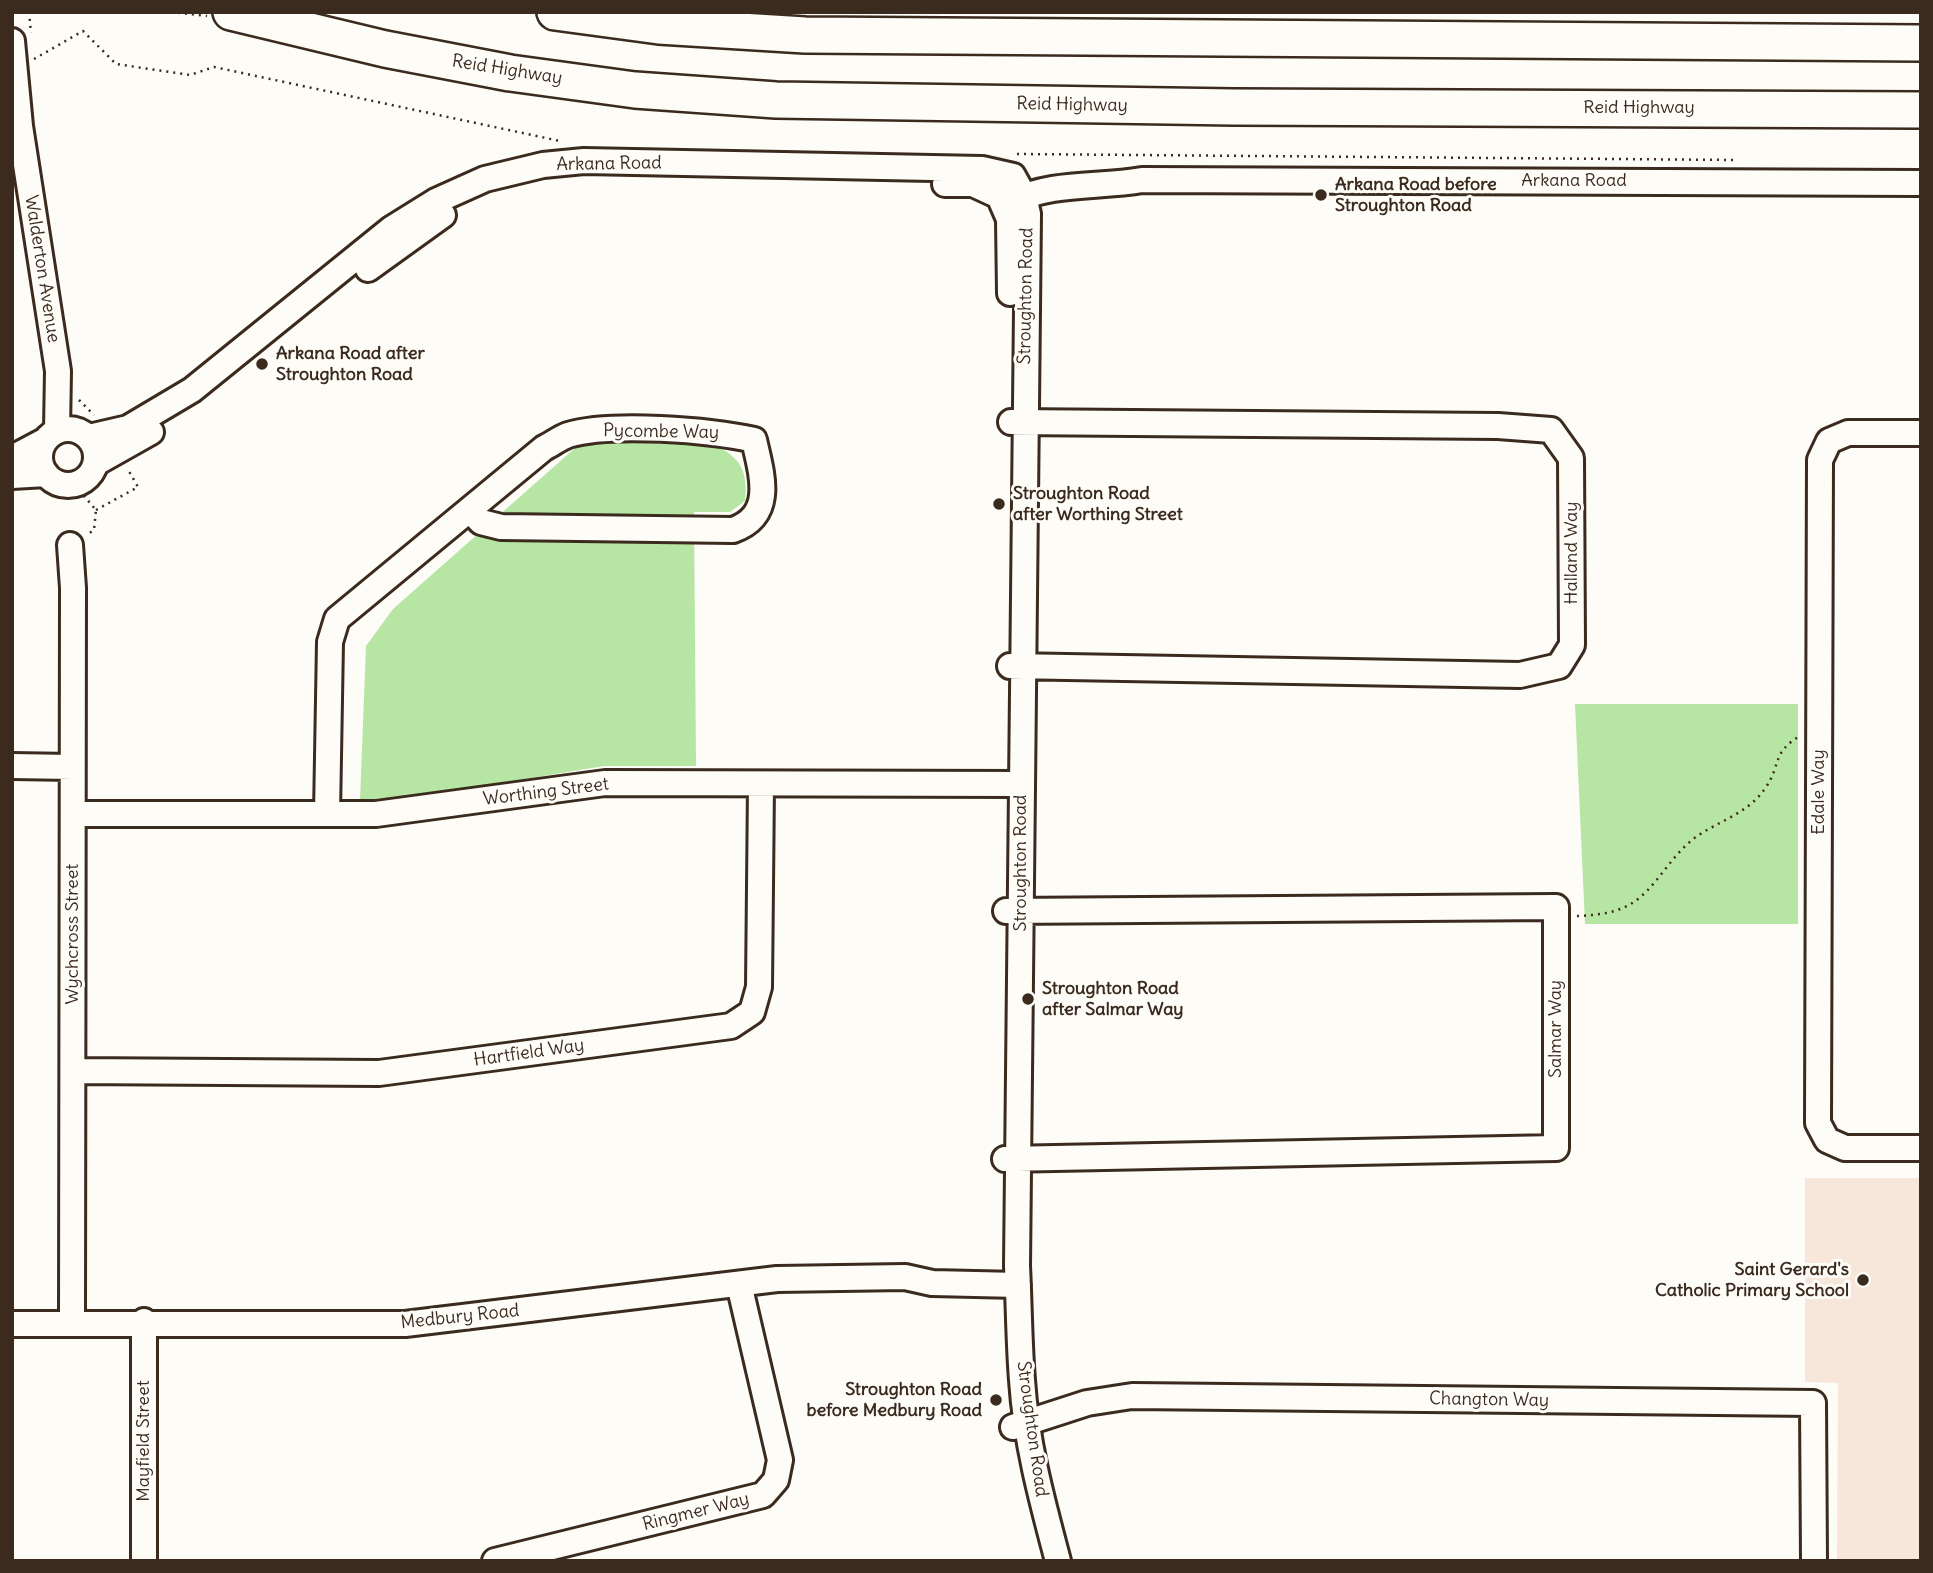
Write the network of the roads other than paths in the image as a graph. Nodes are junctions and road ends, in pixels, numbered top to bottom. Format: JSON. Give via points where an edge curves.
{"nodes":[{"id":1,"x":231,"y":12,"type":"edge"},
{"id":2,"x":555,"y":12,"type":"edge"},
{"id":3,"x":1921,"y":43,"type":"edge"},
{"id":4,"x":26,"y":45,"type":"edge"},
{"id":5,"x":1921,"y":110,"type":"edge"},
{"id":6,"x":1921,"y":183,"type":"edge"},
{"id":7,"x":1009,"y":185,"type":"junction"},
{"id":8,"x":1017,"y":422,"type":"junction"},
{"id":9,"x":1921,"y":433,"type":"edge"},
{"id":10,"x":84,"y":441,"type":"junction"},
{"id":11,"x":12,"y":458,"type":"edge"},
{"id":12,"x":46,"y":474,"type":"junction"},
{"id":13,"x":12,"y":475,"type":"edge"},
{"id":14,"x":470,"y":510,"type":"junction"},
{"id":15,"x":70,"y":545,"type":"road end"},
{"id":16,"x":1016,"y":666,"type":"junction"},
{"id":17,"x":12,"y":766,"type":"edge"},
{"id":18,"x":72,"y":767,"type":"junction"},
{"id":19,"x":1013,"y":784,"type":"junction"},
{"id":20,"x":761,"y":785,"type":"junction"},
{"id":21,"x":73,"y":814,"type":"junction"},
{"id":22,"x":327,"y":814,"type":"junction"},
{"id":23,"x":1014,"y":911,"type":"junction"},
{"id":24,"x":73,"y":1071,"type":"junction"},
{"id":25,"x":1921,"y":1148,"type":"edge"},
{"id":26,"x":1012,"y":1159,"type":"junction"},
{"id":27,"x":1010,"y":1277,"type":"junction"},
{"id":28,"x":739,"y":1284,"type":"junction"},
{"id":29,"x":144,"y":1321,"type":"junction"},
{"id":30,"x":72,"y":1323,"type":"junction"},
{"id":31,"x":12,"y":1324,"type":"edge"},
{"id":32,"x":1020,"y":1425,"type":"junction"},
{"id":33,"x":144,"y":1561,"type":"edge"},
{"id":34,"x":495,"y":1561,"type":"edge"},
{"id":35,"x":1042,"y":1561,"type":"edge"},
{"id":36,"x":1058,"y":1561,"type":"edge"},
{"id":37,"x":1814,"y":1561,"type":"edge"}],
"edges":[{"from":1,"to":5,"type":"highway","name":"Reid Highway","via":[[510,73],[635,90],[776,100]]},
{"from":2,"to":3,"type":"highway","via":[[659,26],[805,35]]},
{"from":4,"to":10,"type":"street","name":"Walderton Avenue","via":[[20,126],[58,372]]},
{"from":6,"to":7,"type":"street","name":"Arkana Road","via":[[1142,180],[1123,173],[1078,173]]},
{"from":7,"to":8,"type":"street","name":"Stroughton Road"},
{"from":7,"to":10,"type":"street","name":"Arkana Road","via":[[561,178],[482,196],[401,243],[172,421]]},
{"from":7,"to":10,"type":"street","name":"Arkana Road","via":[[982,169],[584,161],[495,176],[411,215],[192,390],[139,423]]},
{"from":8,"to":16,"type":"street","name":"Stroughton Road"},
{"from":8,"to":16,"type":"street","name":"Halland Way","via":[[1551,430],[1571,458],[1572,645],[1559,666],[1520,676]]},
{"from":9,"to":25,"type":"street","name":"Edale Way","via":[[1848,433],[1829,441],[1820,460],[1818,1123],[1827,1140],[1846,1148]]},
{"from":10,"to":11,"type":"street","name":"Arkana Road"},
{"from":10,"to":12,"type":"street","name":"Walderton Avenue","via":[[41,463]]},
{"from":10,"to":12,"type":"street","via":[[87,477],[58,483]]},
{"from":12,"to":13,"type":"street"},
{"from":14,"to":14,"type":"street","name":"Pycombe Way","via":[[481,522],[502,527],[733,530],[751,523],[760,510],[762,475],[754,440],[713,430],[592,431],[567,436],[544,448]]},
{"from":14,"to":22,"type":"street","name":"Pycombe Way","via":[[337,619],[330,642]]},
{"from":15,"to":18,"type":"street","name":"Wychcross Street"},
{"from":16,"to":19,"type":"street","name":"Stroughton Road"},
{"from":17,"to":18,"type":"street"},
{"from":18,"to":21,"type":"street","name":"Wychcross Street"},
{"from":19,"to":20,"type":"street","name":"Worthing Street"},
{"from":19,"to":23,"type":"street","name":"Stroughton Road"},
{"from":20,"to":22,"type":"street","name":"Worthing Street","via":[[605,783],[376,814]]},
{"from":20,"to":24,"type":"street","name":"Hartfield Way","via":[[759,987],[751,1012],[731,1026],[379,1073]]},
{"from":21,"to":22,"type":"street","name":"Worthing Street"},
{"from":21,"to":24,"type":"street","name":"Wychcross Street"},
{"from":23,"to":26,"type":"street","name":"Stroughton Road"},
{"from":23,"to":26,"type":"street","name":"Salmar Way","via":[[1556,908],[1556,1148]]},
{"from":24,"to":30,"type":"street","name":"Wychcross Street"},
{"from":26,"to":27,"type":"street","name":"Stroughton Road"},
{"from":27,"to":28,"type":"street","name":"Medbury Road","via":[[932,1283],[905,1277],[777,1279]]},
{"from":27,"to":32,"type":"street","name":"Stroughton Road"},
{"from":28,"to":29,"type":"street","name":"Medbury Road","via":[[405,1324]]},
{"from":28,"to":34,"type":"street","name":"Ringmer Way","via":[[780,1460],[776,1480],[763,1495]]},
{"from":29,"to":30,"type":"street","name":"Medbury Road"},
{"from":29,"to":33,"type":"street","name":"Mayfield Street"},
{"from":30,"to":31,"type":"street","name":"Medbury Road"},
{"from":32,"to":35,"type":"street","name":"Stroughton Road"},
{"from":32,"to":36,"type":"street","name":"Stroughton Road"},
{"from":32,"to":37,"type":"street","name":"Changton Way","via":[[1087,1403],[1132,1396],[1813,1404]]}]}
